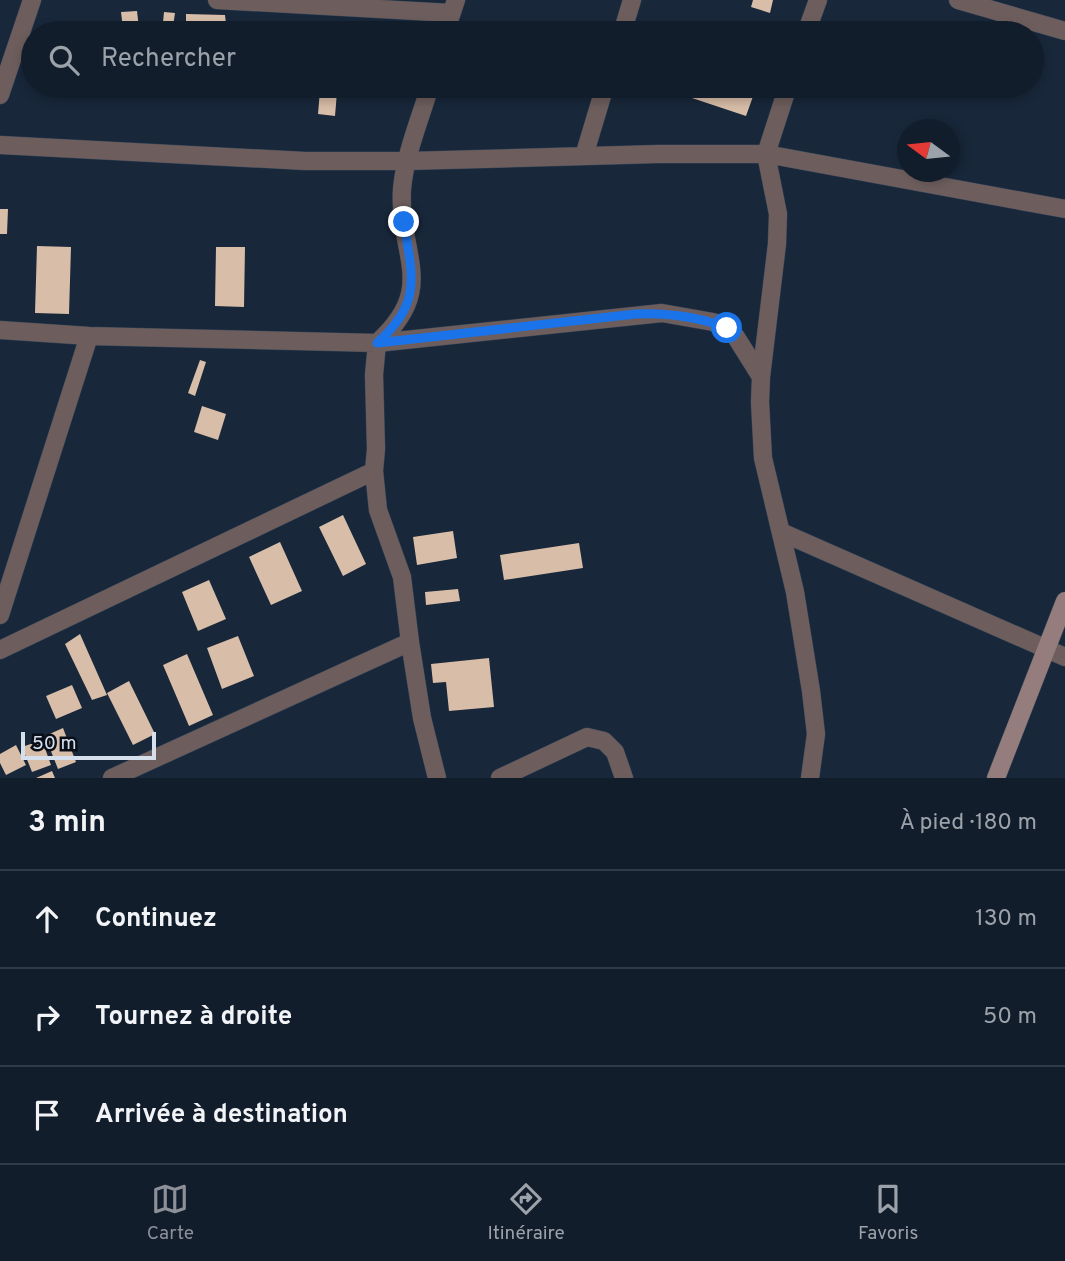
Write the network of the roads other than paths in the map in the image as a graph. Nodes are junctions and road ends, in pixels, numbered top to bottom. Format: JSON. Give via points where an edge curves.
{"nodes":[{"id":1,"x":32,"y":0,"type":"edge"},
{"id":2,"x":217,"y":0,"type":"edge"},
{"id":3,"x":632,"y":0,"type":"edge"},
{"id":4,"x":818,"y":0,"type":"edge"},
{"id":5,"x":958,"y":0,"type":"edge"},
{"id":6,"x":454,"y":6,"type":"edge"},
{"id":7,"x":25,"y":21,"type":"edge"},
{"id":8,"x":626,"y":21,"type":"edge"},
{"id":9,"x":810,"y":21,"type":"edge"},
{"id":10,"x":1030,"y":21,"type":"edge"},
{"id":11,"x":1044,"y":25,"type":"edge"},
{"id":12,"x":1065,"y":31,"type":"edge"},
{"id":13,"x":21,"y":33,"type":"edge"},
{"id":14,"x":0,"y":95,"type":"edge"},
{"id":15,"x":426,"y":98,"type":"edge"},
{"id":16,"x":602,"y":98,"type":"edge"},
{"id":17,"x":784,"y":98,"type":"edge"},
{"id":18,"x":0,"y":145,"type":"edge"},
{"id":19,"x":766,"y":154,"type":"junction"},
{"id":20,"x":584,"y":156,"type":"junction"},
{"id":21,"x":408,"y":161,"type":"junction"},
{"id":22,"x":1065,"y":209,"type":"edge"},
{"id":23,"x":0,"y":330,"type":"edge"},
{"id":24,"x":89,"y":336,"type":"junction"},
{"id":25,"x":377,"y":343,"type":"junction"},
{"id":26,"x":761,"y":377,"type":"junction"},
{"id":27,"x":374,"y":471,"type":"junction"},
{"id":28,"x":781,"y":532,"type":"junction"},
{"id":29,"x":1065,"y":601,"type":"edge"},
{"id":30,"x":0,"y":615,"type":"edge"},
{"id":31,"x":410,"y":642,"type":"junction"},
{"id":32,"x":1048,"y":648,"type":"junction"},
{"id":33,"x":0,"y":650,"type":"edge"},
{"id":34,"x":1065,"y":657,"type":"edge"},
{"id":35,"x":112,"y":778,"type":"edge"},
{"id":36,"x":437,"y":778,"type":"edge"},
{"id":37,"x":500,"y":778,"type":"edge"},
{"id":38,"x":624,"y":778,"type":"edge"},
{"id":39,"x":810,"y":778,"type":"edge"},
{"id":40,"x":996,"y":778,"type":"edge"}],
"edges":[{"from":1,"to":7,"type":"street"},
{"from":2,"to":6,"type":"street"},
{"from":3,"to":8,"type":"street"},
{"from":4,"to":9,"type":"street"},
{"from":5,"to":10,"type":"street"},
{"from":11,"to":12,"type":"street"},
{"from":13,"to":14,"type":"street"},
{"from":15,"to":21,"type":"street"},
{"from":16,"to":20,"type":"street"},
{"from":17,"to":19,"type":"street"},
{"from":18,"to":21,"type":"street","via":[[305,161]]},
{"from":19,"to":20,"type":"street"},
{"from":19,"to":22,"type":"street"},
{"from":19,"to":26,"type":"street","via":[[777,201],[777,244]]},
{"from":20,"to":21,"type":"street"},
{"from":21,"to":25,"type":"street","via":[[402,191],[411,293],[395,327]]},
{"from":23,"to":24,"type":"street"},
{"from":24,"to":25,"type":"street"},
{"from":24,"to":30,"type":"street"},
{"from":25,"to":26,"type":"street","via":[[663,313],[727,328]]},
{"from":25,"to":27,"type":"street"},
{"from":26,"to":28,"type":"street","via":[[763,458]]},
{"from":27,"to":31,"type":"street","via":[[378,510],[402,577]]},
{"from":27,"to":33,"type":"street"},
{"from":28,"to":32,"type":"street"},
{"from":28,"to":39,"type":"street","via":[[811,691],[816,734]]},
{"from":29,"to":32,"type":"street"},
{"from":31,"to":35,"type":"street"},
{"from":31,"to":36,"type":"street"},
{"from":32,"to":34,"type":"street"},
{"from":32,"to":40,"type":"street"},
{"from":37,"to":38,"type":"street","via":[[587,737],[604,741],[615,752]]}]}
